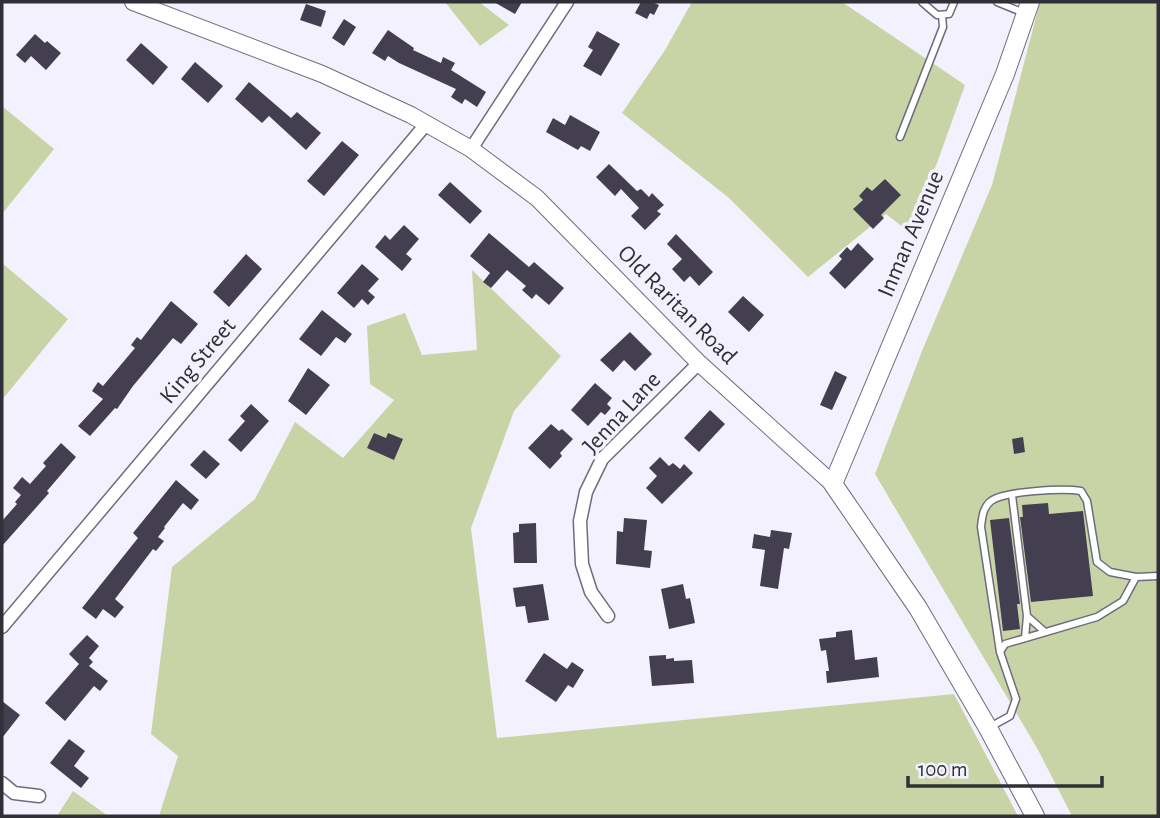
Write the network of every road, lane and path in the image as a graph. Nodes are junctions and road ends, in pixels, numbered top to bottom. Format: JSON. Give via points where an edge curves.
{"nodes":[{"id":1,"x":133,"y":2,"type":"edge"},
{"id":2,"x":567,"y":2,"type":"edge"},
{"id":3,"x":922,"y":2,"type":"edge"},
{"id":4,"x":954,"y":2,"type":"edge"},
{"id":5,"x":997,"y":2,"type":"edge"},
{"id":6,"x":1028,"y":8,"type":"edge"},
{"id":7,"x":942,"y":15,"type":"junction"},
{"id":8,"x":427,"y":124,"type":"junction"},
{"id":9,"x":900,"y":137,"type":"dead end"},
{"id":10,"x":471,"y":149,"type":"junction"},
{"id":11,"x":699,"y":363,"type":"junction"},
{"id":12,"x":834,"y":484,"type":"junction"},
{"id":13,"x":1012,"y":495,"type":"junction"},
{"id":14,"x":1158,"y":576,"type":"edge"},
{"id":15,"x":1136,"y":577,"type":"junction"},
{"id":16,"x":608,"y":616,"type":"dead end"},
{"id":17,"x":1027,"y":616,"type":"junction"},
{"id":18,"x":2,"y":627,"type":"edge"},
{"id":19,"x":1045,"y":632,"type":"junction"},
{"id":20,"x":1025,"y":638,"type":"junction"},
{"id":21,"x":1000,"y":652,"type":"junction"},
{"id":22,"x":988,"y":728,"type":"junction"},
{"id":23,"x":2,"y":783,"type":"edge"},
{"id":24,"x":39,"y":796,"type":"dead end"},
{"id":25,"x":1035,"y":816,"type":"edge"}],
"edges":[{"from":1,"to":8,"type":"street","name":"Old Raritan Road","via":[[323,74]]},
{"from":2,"to":10,"type":"street"},
{"from":3,"to":7,"type":"lane"},
{"from":4,"to":7,"type":"lane","via":[[949,14]]},
{"from":5,"to":6,"type":"lane"},
{"from":6,"to":12,"type":"main road","name":"Inman Avenue","via":[[1005,74]]},
{"from":7,"to":9,"type":"lane","via":[[943,27]]},
{"from":8,"to":10,"type":"street","name":"Old Raritan Road"},
{"from":8,"to":18,"type":"street","name":"King Street"},
{"from":10,"to":11,"type":"street","name":"Old Raritan Road","via":[[537,198]]},
{"from":11,"to":12,"type":"street","name":"Old Raritan Road"},
{"from":11,"to":16,"type":"street","name":"Jenna Lane","via":[[603,458],[586,492],[580,528],[582,564],[591,592]]},
{"from":12,"to":22,"type":"main road","name":"Old Raritan Road","via":[[918,608]]},
{"from":13,"to":15,"type":"lane","via":[[1081,491],[1087,501],[1097,562],[1110,572]]},
{"from":13,"to":17,"type":"lane"},
{"from":13,"to":21,"type":"lane","via":[[989,502],[981,527]]},
{"from":14,"to":15,"type":"lane"},
{"from":15,"to":19,"type":"lane","via":[[1123,601],[1097,617]]},
{"from":17,"to":19,"type":"lane"},
{"from":17,"to":20,"type":"lane"},
{"from":19,"to":20,"type":"lane"},
{"from":20,"to":21,"type":"lane","via":[[1005,644]]},
{"from":21,"to":22,"type":"lane","via":[[1016,699],[1010,716]]},
{"from":22,"to":25,"type":"main road","name":"Old Raritan Road"},
{"from":23,"to":24,"type":"street","via":[[14,793]]}]}
